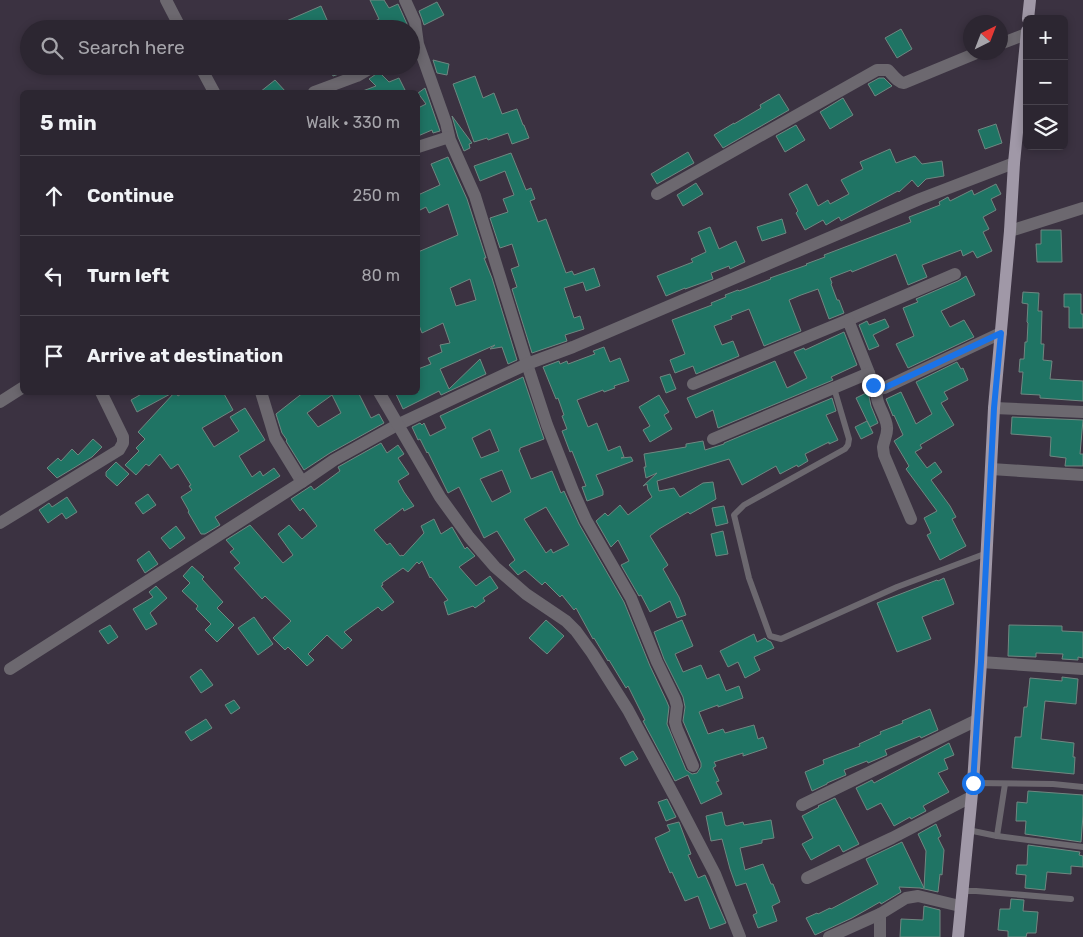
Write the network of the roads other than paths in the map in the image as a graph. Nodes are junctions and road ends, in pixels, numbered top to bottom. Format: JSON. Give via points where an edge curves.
{"nodes":[{"id":1,"x":166,"y":0,"type":"edge"},
{"id":2,"x":405,"y":0,"type":"edge"},
{"id":3,"x":1030,"y":0,"type":"edge"},
{"id":4,"x":1028,"y":15,"type":"edge"},
{"id":5,"x":176,"y":20,"type":"edge"},
{"id":6,"x":414,"y":20,"type":"edge"},
{"id":7,"x":1023,"y":34,"type":"edge"},
{"id":8,"x":1008,"y":40,"type":"edge"},
{"id":9,"x":963,"y":58,"type":"edge"},
{"id":10,"x":420,"y":60,"type":"edge"},
{"id":11,"x":1024,"y":60,"type":"edge"},
{"id":12,"x":205,"y":75,"type":"edge"},
{"id":13,"x":359,"y":75,"type":"edge"},
{"id":14,"x":213,"y":90,"type":"edge"},
{"id":15,"x":319,"y":90,"type":"edge"},
{"id":16,"x":449,"y":137,"type":"junction"},
{"id":17,"x":420,"y":146,"type":"edge"},
{"id":18,"x":1014,"y":163,"type":"junction"},
{"id":19,"x":657,"y":194,"type":"dead end"},
{"id":20,"x":1083,"y":208,"type":"edge"},
{"id":21,"x":1010,"y":231,"type":"junction"},
{"id":22,"x":955,"y":274,"type":"dead end"},
{"id":23,"x":848,"y":320,"type":"junction"},
{"id":24,"x":1001,"y":333,"type":"junction"},
{"id":25,"x":527,"y":364,"type":"junction"},
{"id":26,"x":869,"y":373,"type":"junction"},
{"id":27,"x":693,"y":384,"type":"dead end"},
{"id":28,"x":834,"y":388,"type":"junction"},
{"id":29,"x":20,"y":389,"type":"edge"},
{"id":30,"x":877,"y":389,"type":"junction"},
{"id":31,"x":102,"y":395,"type":"edge"},
{"id":32,"x":262,"y":395,"type":"edge"},
{"id":33,"x":381,"y":395,"type":"edge"},
{"id":34,"x":0,"y":402,"type":"edge"},
{"id":35,"x":994,"y":408,"type":"junction"},
{"id":36,"x":1083,"y":412,"type":"edge"},
{"id":37,"x":398,"y":425,"type":"junction"},
{"id":38,"x":712,"y":439,"type":"dead end"},
{"id":39,"x":991,"y":468,"type":"junction"},
{"id":40,"x":1083,"y":475,"type":"edge"},
{"id":41,"x":302,"y":482,"type":"junction"},
{"id":42,"x":911,"y":519,"type":"dead end"},
{"id":43,"x":0,"y":523,"type":"edge"},
{"id":44,"x":987,"y":553,"type":"junction"},
{"id":45,"x":981,"y":662,"type":"junction"},
{"id":46,"x":10,"y":669,"type":"dead end"},
{"id":47,"x":1083,"y":669,"type":"edge"},
{"id":48,"x":976,"y":720,"type":"junction"},
{"id":49,"x":692,"y":766,"type":"dead end"},
{"id":50,"x":973,"y":783,"type":"junction"},
{"id":51,"x":1005,"y":784,"type":"junction"},
{"id":52,"x":1083,"y":787,"type":"edge"},
{"id":53,"x":971,"y":797,"type":"junction"},
{"id":54,"x":802,"y":805,"type":"dead end"},
{"id":55,"x":968,"y":830,"type":"junction"},
{"id":56,"x":997,"y":836,"type":"junction"},
{"id":57,"x":1083,"y":847,"type":"edge"},
{"id":58,"x":807,"y":878,"type":"dead end"},
{"id":59,"x":962,"y":890,"type":"junction"},
{"id":60,"x":1071,"y":899,"type":"dead end"},
{"id":61,"x":960,"y":906,"type":"junction"},
{"id":62,"x":880,"y":914,"type":"junction"},
{"id":63,"x":740,"y":937,"type":"edge"},
{"id":64,"x":829,"y":937,"type":"edge"},
{"id":65,"x":880,"y":937,"type":"edge"},
{"id":66,"x":958,"y":937,"type":"edge"}],
"edges":[{"from":1,"to":5,"type":"street"},
{"from":2,"to":6,"type":"street"},
{"from":3,"to":4,"type":"main road"},
{"from":7,"to":8,"type":"street"},
{"from":9,"to":19,"type":"street","via":[[904,83],[888,70],[877,70]]},
{"from":10,"to":16,"type":"street"},
{"from":11,"to":18,"type":"main road"},
{"from":12,"to":14,"type":"street"},
{"from":13,"to":15,"type":"street"},
{"from":16,"to":17,"type":"street"},
{"from":16,"to":25,"type":"street","via":[[475,196]]},
{"from":18,"to":21,"type":"main road"},
{"from":18,"to":25,"type":"street","via":[[920,198]]},
{"from":20,"to":21,"type":"street"},
{"from":21,"to":24,"type":"main road"},
{"from":22,"to":23,"type":"street"},
{"from":23,"to":26,"type":"street"},
{"from":23,"to":27,"type":"street"},
{"from":24,"to":30,"type":"street"},
{"from":24,"to":35,"type":"main road"},
{"from":25,"to":37,"type":"street"},
{"from":25,"to":49,"type":"street","via":[[576,498],[631,598],[675,699],[675,722]]},
{"from":26,"to":28,"type":"street"},
{"from":26,"to":30,"type":"street"},
{"from":28,"to":38,"type":"street"},
{"from":28,"to":44,"type":"lane","via":[[849,439],[845,449],[744,505],[734,515],[749,578],[770,636],[781,639],[897,587]]},
{"from":29,"to":34,"type":"street"},
{"from":30,"to":42,"type":"street","via":[[877,400],[888,430],[884,455]]},
{"from":31,"to":43,"type":"street","via":[[123,437],[119,450]]},
{"from":32,"to":41,"type":"street","via":[[275,438]]},
{"from":33,"to":37,"type":"street"},
{"from":35,"to":36,"type":"street"},
{"from":35,"to":39,"type":"main road"},
{"from":37,"to":41,"type":"street","via":[[334,460]]},
{"from":37,"to":63,"type":"street","via":[[440,497],[469,537],[495,567],[526,594],[566,621],[592,653],[628,710],[691,826],[715,874]]},
{"from":39,"to":40,"type":"street"},
{"from":39,"to":44,"type":"main road"},
{"from":41,"to":46,"type":"street"},
{"from":44,"to":45,"type":"main road"},
{"from":45,"to":47,"type":"street"},
{"from":45,"to":48,"type":"main road"},
{"from":48,"to":50,"type":"main road"},
{"from":48,"to":54,"type":"street"},
{"from":50,"to":51,"type":"lane"},
{"from":50,"to":53,"type":"main road"},
{"from":51,"to":52,"type":"lane"},
{"from":51,"to":56,"type":"lane"},
{"from":53,"to":55,"type":"main road"},
{"from":53,"to":58,"type":"street"},
{"from":55,"to":56,"type":"lane"},
{"from":55,"to":59,"type":"main road"},
{"from":56,"to":57,"type":"lane"},
{"from":59,"to":60,"type":"lane"},
{"from":59,"to":61,"type":"main road"},
{"from":61,"to":62,"type":"street","via":[[918,896],[906,898]]},
{"from":61,"to":66,"type":"main road"},
{"from":62,"to":64,"type":"street"},
{"from":62,"to":65,"type":"street"}]}
